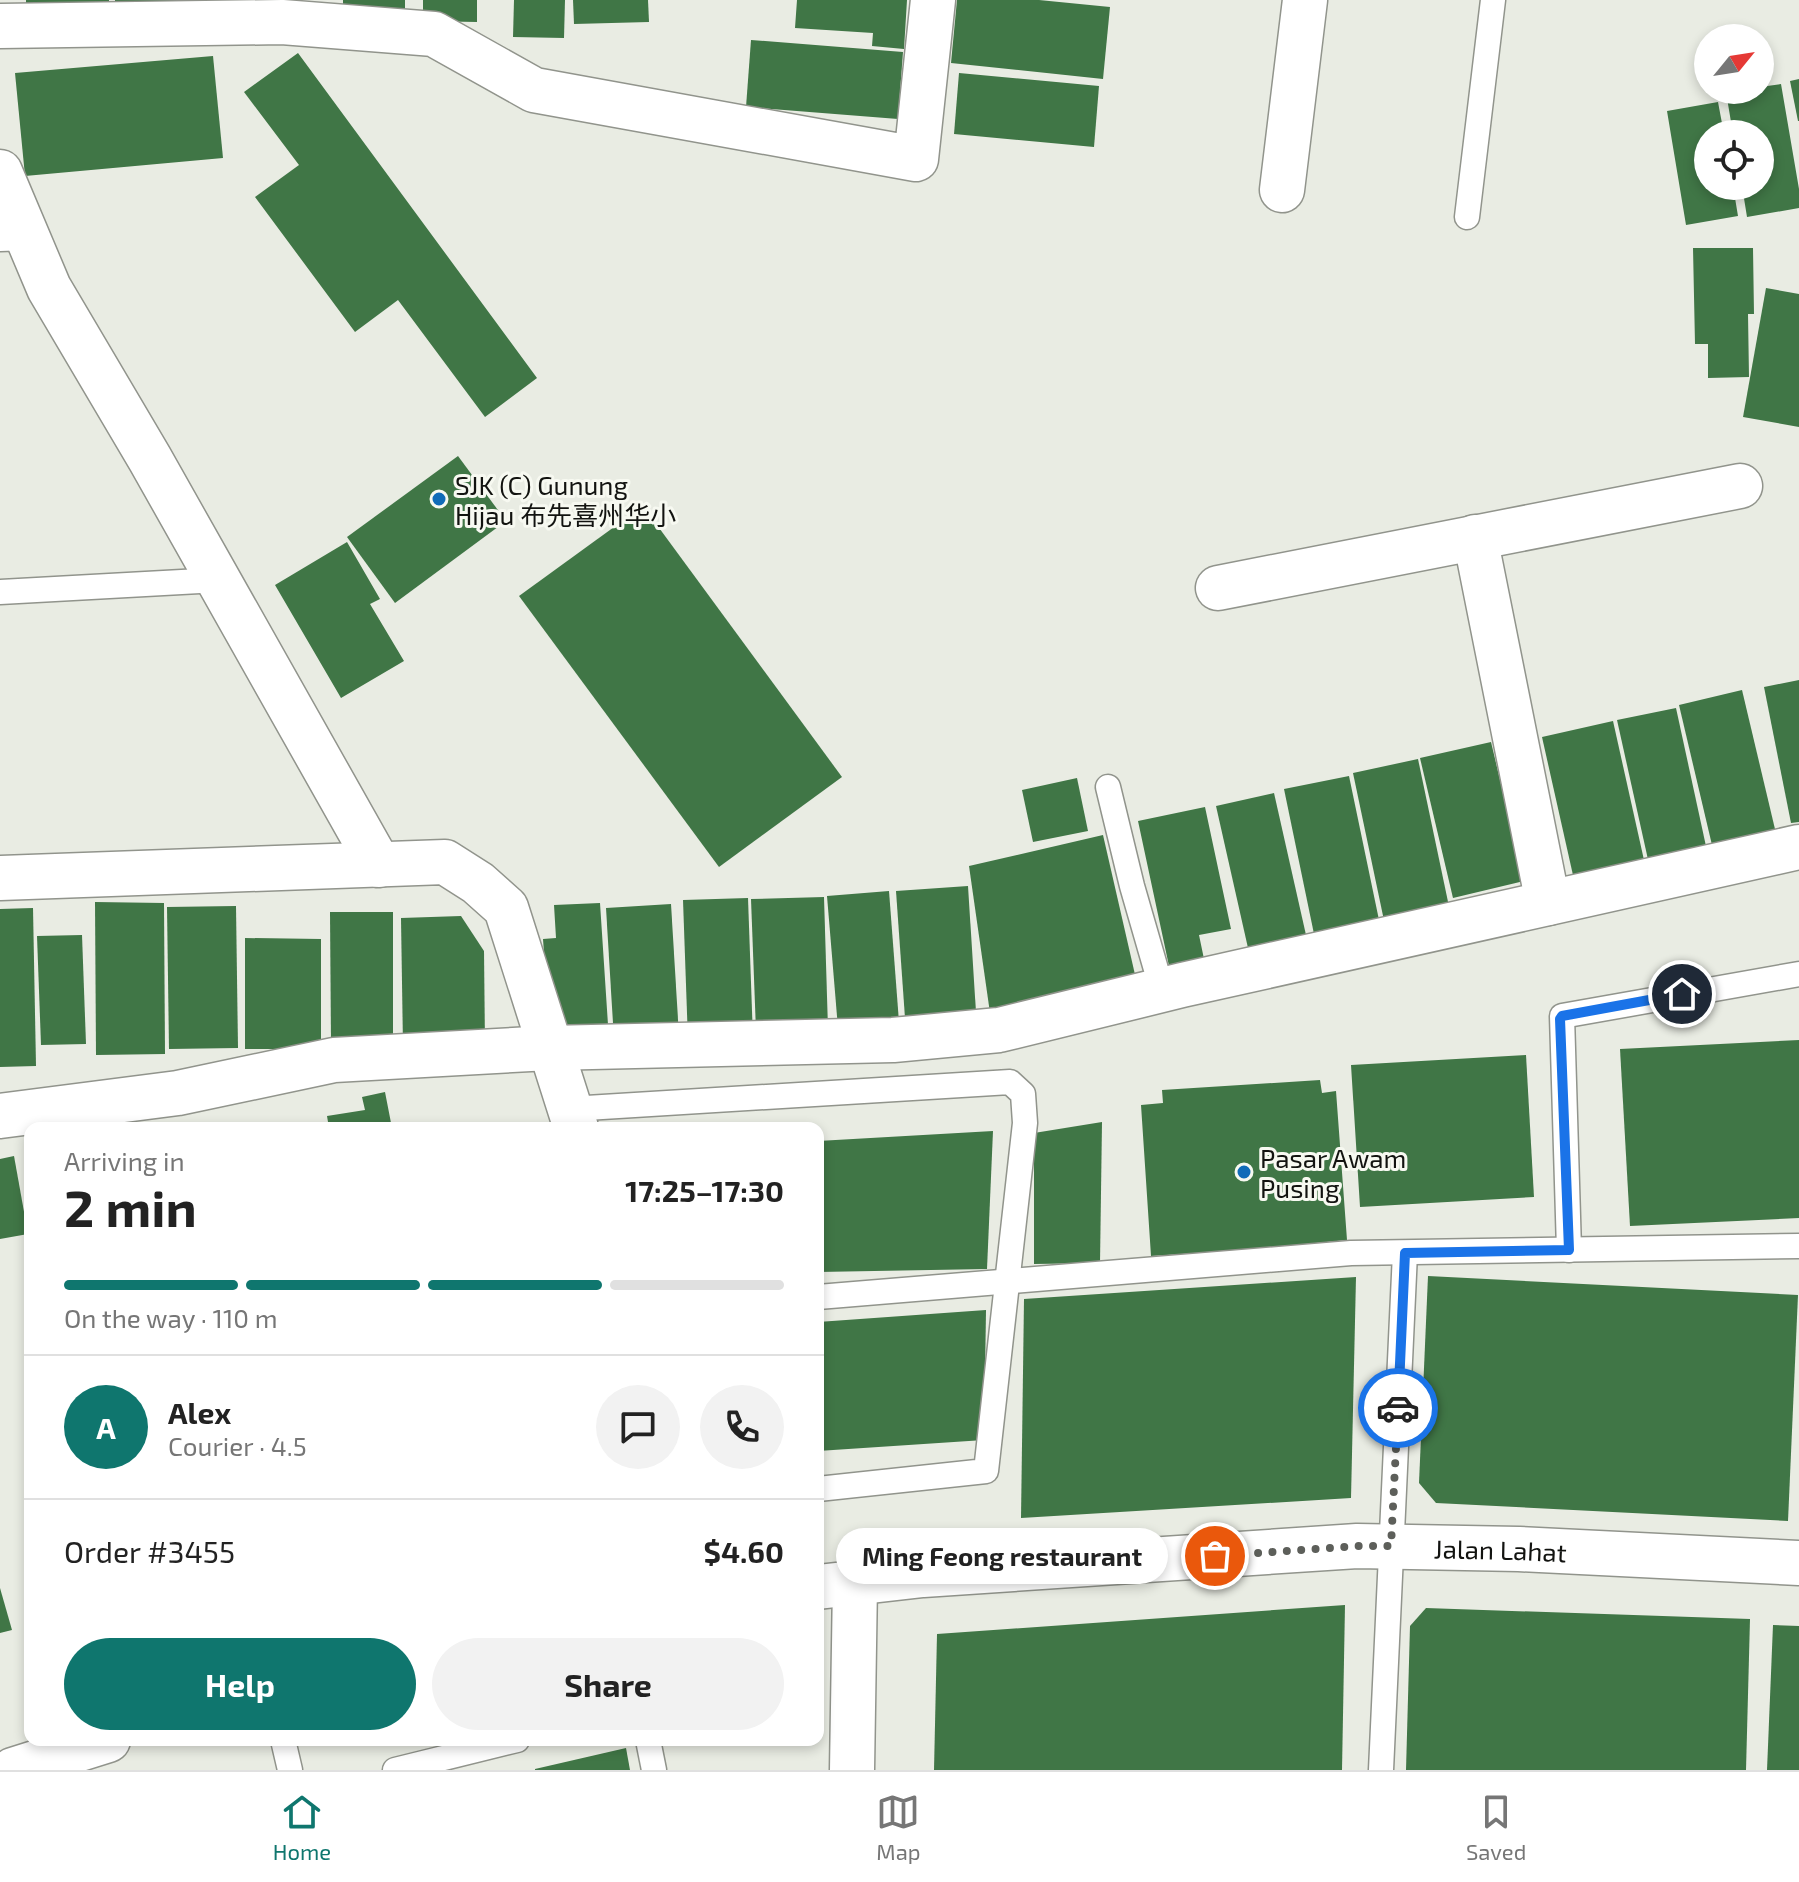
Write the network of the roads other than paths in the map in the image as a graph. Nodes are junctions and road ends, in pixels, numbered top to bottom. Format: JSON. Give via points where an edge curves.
{"nodes":[{"id":1,"x":933,"y":0,"type":"edge"},
{"id":2,"x":1305,"y":0,"type":"edge"},
{"id":3,"x":1493,"y":0,"type":"edge"},
{"id":4,"x":0,"y":26,"type":"edge"},
{"id":5,"x":0,"y":172,"type":"edge"},
{"id":6,"x":1282,"y":190,"type":"dead end"},
{"id":7,"x":1467,"y":217,"type":"dead end"},
{"id":8,"x":14,"y":239,"type":"edge"},
{"id":9,"x":1740,"y":486,"type":"dead end"},
{"id":10,"x":1475,"y":537,"type":"junction"},
{"id":11,"x":218,"y":580,"type":"junction"},
{"id":12,"x":1218,"y":588,"type":"dead end"},
{"id":13,"x":0,"y":592,"type":"edge"},
{"id":14,"x":1108,"y":787,"type":"dead end"},
{"id":15,"x":1799,"y":847,"type":"edge"},
{"id":16,"x":379,"y":865,"type":"junction"},
{"id":17,"x":0,"y":878,"type":"edge"},
{"id":18,"x":1548,"y":903,"type":"junction"},
{"id":19,"x":1799,"y":974,"type":"edge"},
{"id":20,"x":1162,"y":990,"type":"junction"},
{"id":21,"x":549,"y":1048,"type":"junction"},
{"id":22,"x":0,"y":1116,"type":"edge"},
{"id":23,"x":573,"y":1119,"type":"edge"},
{"id":24,"x":1799,"y":1246,"type":"edge"},
{"id":25,"x":1569,"y":1250,"type":"junction"},
{"id":26,"x":1405,"y":1253,"type":"junction"},
{"id":27,"x":1009,"y":1281,"type":"junction"},
{"id":28,"x":824,"y":1296,"type":"edge"},
{"id":29,"x":824,"y":1488,"type":"edge"},
{"id":30,"x":1391,"y":1546,"type":"junction"},
{"id":31,"x":1799,"y":1563,"type":"edge"},
{"id":32,"x":836,"y":1585,"type":"edge"},
{"id":33,"x":89,"y":1746,"type":"edge"},
{"id":34,"x":284,"y":1746,"type":"edge"},
{"id":35,"x":493,"y":1746,"type":"edge"},
{"id":36,"x":649,"y":1746,"type":"edge"},
{"id":37,"x":13,"y":1770,"type":"edge"},
{"id":38,"x":290,"y":1770,"type":"edge"},
{"id":39,"x":395,"y":1770,"type":"edge"},
{"id":40,"x":654,"y":1770,"type":"edge"},
{"id":41,"x":852,"y":1770,"type":"edge"},
{"id":42,"x":1381,"y":1770,"type":"edge"}],
"edges":[{"from":1,"to":4,"type":"street","via":[[916,159],[534,90],[434,34],[282,22]]},
{"from":2,"to":6,"type":"street"},
{"from":3,"to":7,"type":"lane"},
{"from":5,"to":8,"type":"street"},
{"from":8,"to":11,"type":"street","via":[[49,288]]},
{"from":9,"to":10,"type":"street"},
{"from":10,"to":12,"type":"street"},
{"from":10,"to":18,"type":"street"},
{"from":11,"to":13,"type":"lane"},
{"from":11,"to":16,"type":"street"},
{"from":14,"to":20,"type":"lane"},
{"from":15,"to":18,"type":"street"},
{"from":16,"to":17,"type":"street"},
{"from":16,"to":21,"type":"street","via":[[445,862],[506,908]]},
{"from":18,"to":20,"type":"street"},
{"from":19,"to":25,"type":"lane","via":[[1562,1016]]},
{"from":20,"to":21,"type":"street","via":[[999,1030],[953,1035]]},
{"from":21,"to":22,"type":"street","via":[[334,1060],[178,1093]]},
{"from":21,"to":23,"type":"street"},
{"from":23,"to":27,"type":"lane","via":[[1010,1082],[1023,1094],[1025,1123]]},
{"from":24,"to":25,"type":"lane"},
{"from":25,"to":26,"type":"lane"},
{"from":26,"to":27,"type":"lane"},
{"from":26,"to":30,"type":"lane"},
{"from":27,"to":28,"type":"lane"},
{"from":27,"to":29,"type":"lane","via":[[986,1471]]},
{"from":30,"to":31,"type":"street","name":"Jalan Lahat"},
{"from":30,"to":32,"type":"street","name":"Jalan Lahat"},
{"from":30,"to":42,"type":"lane"},
{"from":32,"to":41,"type":"street"},
{"from":33,"to":37,"type":"street"},
{"from":34,"to":38,"type":"lane"},
{"from":35,"to":39,"type":"lane"},
{"from":36,"to":40,"type":"lane"}]}
